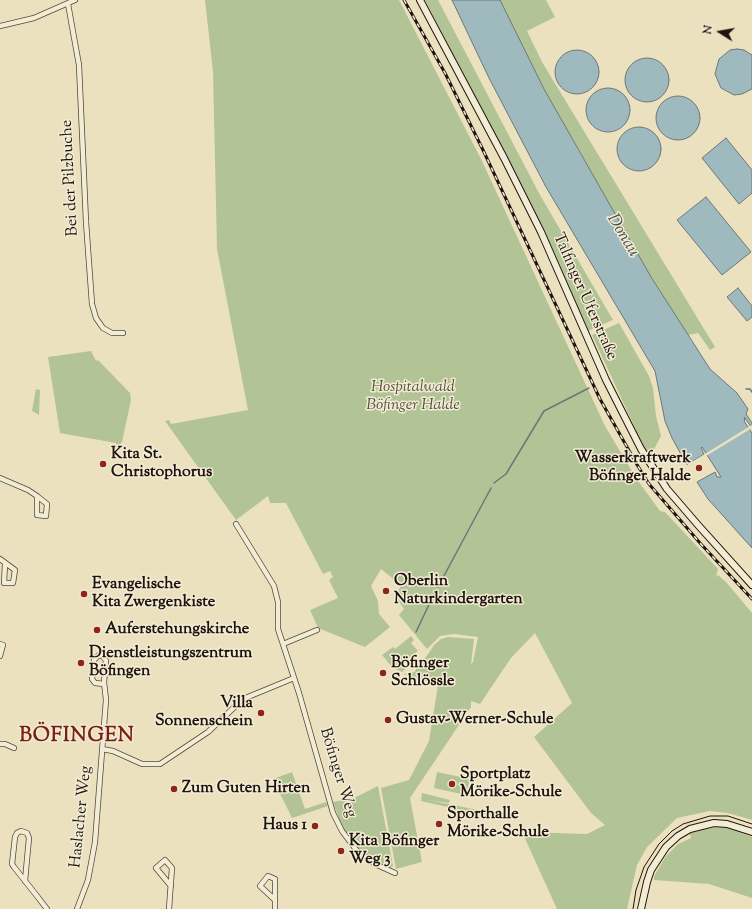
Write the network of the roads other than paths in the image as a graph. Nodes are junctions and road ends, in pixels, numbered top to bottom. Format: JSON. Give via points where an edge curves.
{"nodes":[{"id":1,"x":75,"y":0,"type":"edge"},
{"id":2,"x":420,"y":0,"type":"edge"},
{"id":3,"x":68,"y":4,"type":"junction"},
{"id":4,"x":0,"y":26,"type":"edge"},
{"id":5,"x":123,"y":333,"type":"dead end"},
{"id":6,"x":0,"y":478,"type":"edge"},
{"id":7,"x":36,"y":496,"type":"dead end"},
{"id":8,"x":236,"y":524,"type":"dead end"},
{"id":9,"x":0,"y":559,"type":"edge"},
{"id":10,"x":4,"y":564,"type":"dead end"},
{"id":11,"x":752,"y":585,"type":"edge"},
{"id":12,"x":317,"y":630,"type":"dead end"},
{"id":13,"x":0,"y":644,"type":"edge"},
{"id":14,"x":283,"y":644,"type":"junction"},
{"id":15,"x":0,"y":656,"type":"edge"},
{"id":16,"x":294,"y":678,"type":"junction"},
{"id":17,"x":104,"y":684,"type":"junction"},
{"id":18,"x":0,"y":744,"type":"edge"},
{"id":19,"x":14,"y":748,"type":"dead end"},
{"id":20,"x":102,"y":749,"type":"junction"},
{"id":21,"x":752,"y":832,"type":"edge"},
{"id":22,"x":395,"y":873,"type":"dead end"},
{"id":23,"x":25,"y":881,"type":"junction"},
{"id":24,"x":171,"y":886,"type":"junction"},
{"id":25,"x":275,"y":900,"type":"junction"},
{"id":26,"x":47,"y":909,"type":"edge"},
{"id":27,"x":77,"y":909,"type":"edge"},
{"id":28,"x":169,"y":909,"type":"edge"},
{"id":29,"x":275,"y":909,"type":"edge"},
{"id":30,"x":641,"y":909,"type":"edge"}],
"edges":[{"from":1,"to":3,"type":"street"},
{"from":2,"to":11,"type":"street","name":"Talfinger Uferstraße","via":[[494,137],[541,232],[606,380],[641,449],[667,489]]},
{"from":3,"to":4,"type":"street","via":[[34,18]]},
{"from":3,"to":5,"type":"street","name":"Bei der Pilzbuche","via":[[79,65],[92,304],[96,318],[103,328],[112,333]]},
{"from":6,"to":7,"type":"street"},
{"from":8,"to":14,"type":"street","name":"Böfinger Weg","via":[[274,586],[278,602],[278,629]]},
{"from":9,"to":10,"type":"street"},
{"from":12,"to":14,"type":"street"},
{"from":13,"to":15,"type":"street","via":[[3,645]]},
{"from":14,"to":16,"type":"street","name":"Böfinger Weg"},
{"from":16,"to":20,"type":"street","name":"Haslacher Weg","via":[[245,697],[208,732],[160,764],[142,764]]},
{"from":16,"to":22,"type":"street","name":"Böfinger Weg","via":[[333,813],[342,831],[357,851],[375,864]]},
{"from":17,"to":17,"type":"street","name":"Haslacher Weg","via":[[106,660],[98,655],[94,659],[92,678],[95,683]]},
{"from":17,"to":20,"type":"street","name":"Haslacher Weg","via":[[106,700]]},
{"from":18,"to":19,"type":"street"},
{"from":20,"to":27,"type":"street","name":"Haslacher Weg","via":[[94,853],[88,880]]},
{"from":21,"to":30,"type":"street","via":[[727,824],[714,823],[690,829],[678,836],[666,847],[651,870]]},
{"from":23,"to":23,"type":"street","via":[[29,838],[27,833],[21,831],[14,837],[12,862]]},
{"from":23,"to":26,"type":"street"},
{"from":24,"to":24,"type":"street","via":[[172,868],[165,860],[156,868]]},
{"from":24,"to":28,"type":"street"},
{"from":25,"to":25,"type":"street","via":[[275,879],[268,876],[260,886]]},
{"from":25,"to":29,"type":"street"}]}
